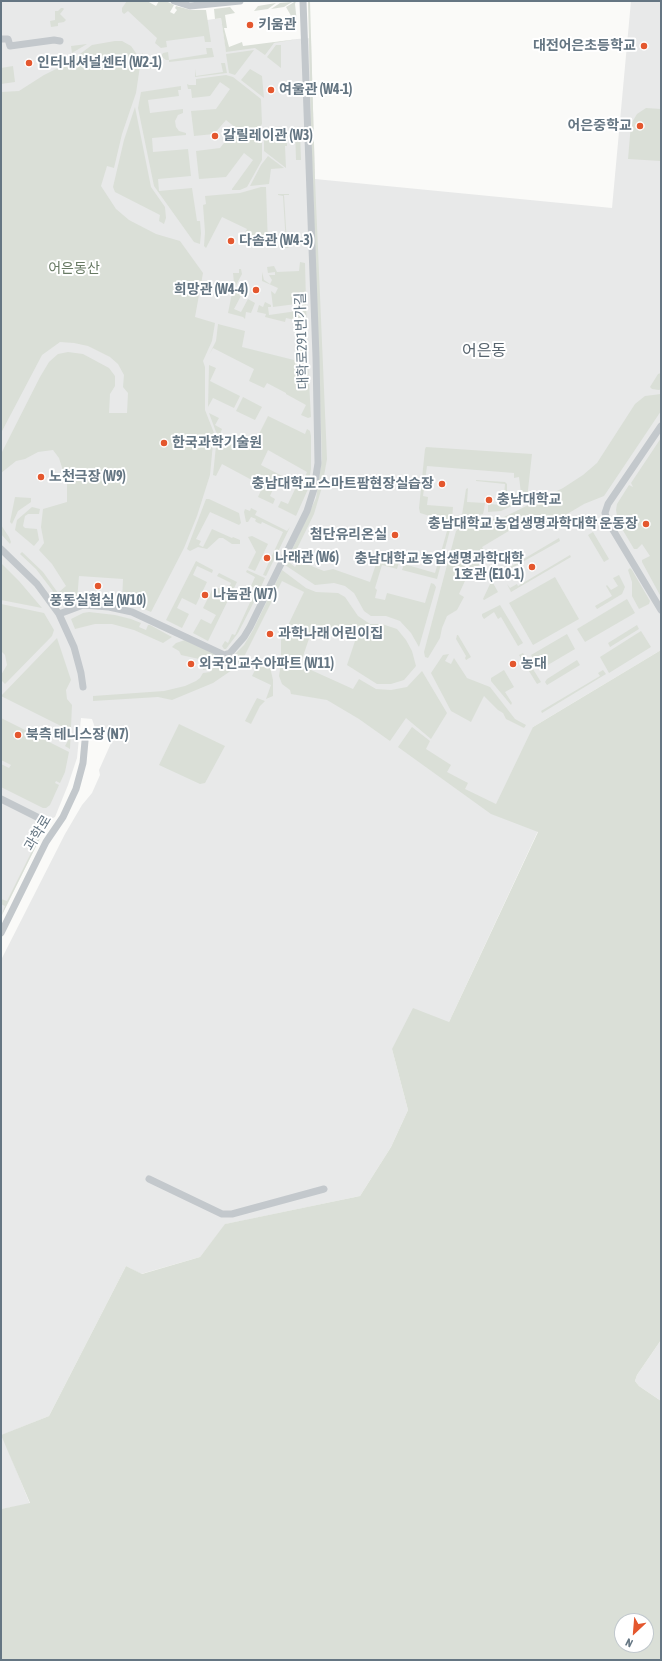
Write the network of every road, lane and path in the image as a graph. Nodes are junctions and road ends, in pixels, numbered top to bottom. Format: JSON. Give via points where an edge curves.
{"nodes":[{"id":1,"x":174,"y":1,"type":"edge"},
{"id":2,"x":240,"y":1,"type":"edge"},
{"id":3,"x":303,"y":1,"type":"edge"},
{"id":4,"x":1,"y":39,"type":"edge"},
{"id":5,"x":58,"y":39,"type":"dead end"},
{"id":6,"x":661,"y":426,"type":"edge"},
{"id":7,"x":1,"y":549,"type":"edge"},
{"id":8,"x":661,"y":610,"type":"edge"},
{"id":9,"x":60,"y":614,"type":"junction"},
{"id":10,"x":83,"y":687,"type":"dead end"},
{"id":11,"x":85,"y":741,"type":"dead end"},
{"id":12,"x":1,"y":799,"type":"edge"},
{"id":13,"x":43,"y":820,"type":"dead end"},
{"id":14,"x":1,"y":934,"type":"edge"},
{"id":15,"x":149,"y":1179,"type":"dead end"},
{"id":16,"x":324,"y":1189,"type":"dead end"}],
"edges":[{"from":1,"to":2,"type":"street","via":[[190,6]]},
{"from":3,"to":9,"type":"street","name":"대학로291번가길","via":[[318,463],[307,511],[247,632],[230,654],[224,655],[132,612],[84,605]]},
{"from":4,"to":5,"type":"street","via":[[8,39],[10,46]]},
{"from":6,"to":8,"type":"street","via":[[608,504],[605,513]]},
{"from":7,"to":9,"type":"street","via":[[37,584]]},
{"from":9,"to":10,"type":"street","via":[[74,647]]},
{"from":11,"to":14,"type":"street","name":"과학로","via":[[83,763],[76,789],[63,817],[46,842]]},
{"from":12,"to":13,"type":"street"},
{"from":15,"to":16,"type":"street","via":[[222,1214],[232,1214]]}]}
